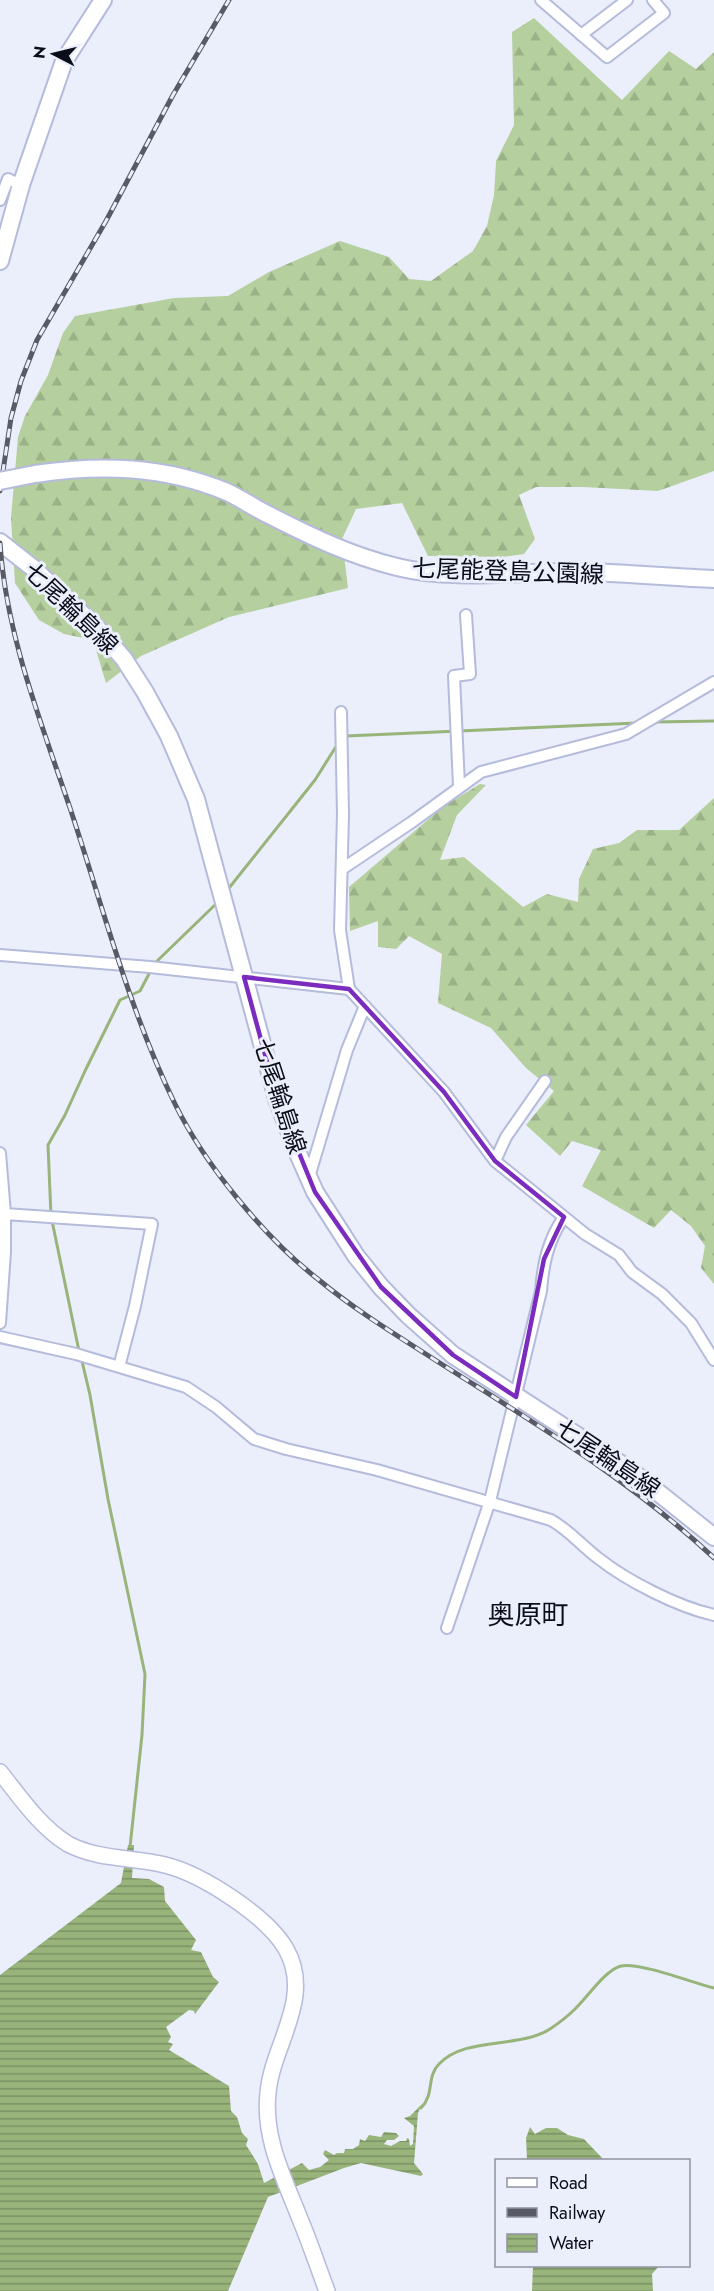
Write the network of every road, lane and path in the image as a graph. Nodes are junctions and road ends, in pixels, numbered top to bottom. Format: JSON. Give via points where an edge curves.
{"nodes":[{"id":1,"x":103,"y":0,"type":"edge"},
{"id":2,"x":541,"y":0,"type":"edge"},
{"id":3,"x":627,"y":0,"type":"edge"},
{"id":4,"x":653,"y":0,"type":"edge"},
{"id":5,"x":581,"y":35,"type":"junction"},
{"id":6,"x":21,"y":185,"type":"junction"},
{"id":7,"x":0,"y":200,"type":"edge"},
{"id":8,"x":0,"y":261,"type":"edge"},
{"id":9,"x":0,"y":481,"type":"edge"},
{"id":10,"x":0,"y":542,"type":"edge"},
{"id":11,"x":714,"y":579,"type":"edge"},
{"id":12,"x":466,"y":615,"type":"dead end"},
{"id":13,"x":714,"y":682,"type":"edge"},
{"id":14,"x":341,"y":712,"type":"dead end"},
{"id":15,"x":459,"y":786,"type":"junction"},
{"id":16,"x":342,"y":869,"type":"junction"},
{"id":17,"x":0,"y":955,"type":"edge"},
{"id":18,"x":244,"y":977,"type":"junction"},
{"id":19,"x":349,"y":989,"type":"junction"},
{"id":20,"x":365,"y":1006,"type":"junction"},
{"id":21,"x":545,"y":1081,"type":"dead end"},
{"id":22,"x":0,"y":1154,"type":"edge"},
{"id":23,"x":495,"y":1161,"type":"junction"},
{"id":24,"x":309,"y":1177,"type":"junction"},
{"id":25,"x":5,"y":1214,"type":"junction"},
{"id":26,"x":564,"y":1217,"type":"junction"},
{"id":27,"x":0,"y":1323,"type":"edge"},
{"id":28,"x":0,"y":1338,"type":"edge"},
{"id":29,"x":714,"y":1360,"type":"edge"},
{"id":30,"x":119,"y":1367,"type":"junction"},
{"id":31,"x":516,"y":1397,"type":"junction"},
{"id":32,"x":490,"y":1501,"type":"junction"},
{"id":33,"x":714,"y":1537,"type":"edge"},
{"id":34,"x":714,"y":1615,"type":"edge"},
{"id":35,"x":447,"y":1628,"type":"dead end"},
{"id":36,"x":0,"y":1772,"type":"edge"},
{"id":37,"x":327,"y":2291,"type":"edge"}],
"edges":[{"from":1,"to":6,"type":"main road","via":[[64,61]]},
{"from":2,"to":5,"type":"street"},
{"from":3,"to":5,"type":"street"},
{"from":4,"to":5,"type":"street","via":[[663,13],[607,57]]},
{"from":6,"to":7,"type":"street","via":[[8,179]]},
{"from":6,"to":8,"type":"main road"},
{"from":9,"to":11,"type":"main road","name":"七尾能登島公園線","bridge":true,"via":[[74,469],[119,467],[186,477],[228,493],[343,551],[398,568],[433,573],[582,572]]},
{"from":10,"to":18,"type":"main road","name":"七尾輪島線","via":[[97,628],[145,692],[196,799]]},
{"from":12,"to":15,"type":"street","via":[[470,674],[454,676]]},
{"from":13,"to":15,"type":"street","via":[[626,734],[481,772]]},
{"from":14,"to":16,"type":"street"},
{"from":15,"to":16,"type":"street"},
{"from":16,"to":19,"type":"street","via":[[340,930]]},
{"from":17,"to":18,"type":"street"},
{"from":18,"to":19,"type":"street"},
{"from":18,"to":24,"type":"main road","name":"七尾輪島線","via":[[278,1099]]},
{"from":19,"to":20,"type":"street"},
{"from":20,"to":23,"type":"street","via":[[444,1092]]},
{"from":20,"to":24,"type":"street","via":[[347,1050]]},
{"from":21,"to":23,"type":"street","via":[[506,1137]]},
{"from":22,"to":25,"type":"street"},
{"from":23,"to":26,"type":"street"},
{"from":24,"to":31,"type":"main road","name":"七尾輪島線","via":[[335,1226],[381,1287],[453,1355]]},
{"from":25,"to":27,"type":"street"},
{"from":25,"to":30,"type":"street","via":[[152,1224]]},
{"from":26,"to":29,"type":"street","via":[[619,1254],[632,1272],[662,1294],[691,1323]]},
{"from":26,"to":31,"type":"street","via":[[544,1259]]},
{"from":28,"to":30,"type":"street"},
{"from":30,"to":32,"type":"street","via":[[186,1388],[254,1439]]},
{"from":31,"to":32,"type":"street"},
{"from":31,"to":33,"type":"main road","name":"七尾輪島線","via":[[630,1470]]},
{"from":32,"to":34,"type":"street","via":[[551,1520],[598,1559],[641,1585]]},
{"from":32,"to":35,"type":"street"},
{"from":36,"to":37,"type":"street","via":[[38,1819],[68,1844],[96,1855],[166,1865],[199,1879],[272,1930],[287,1950],[295,1976],[294,2006],[271,2074],[269,2138]]}]}
